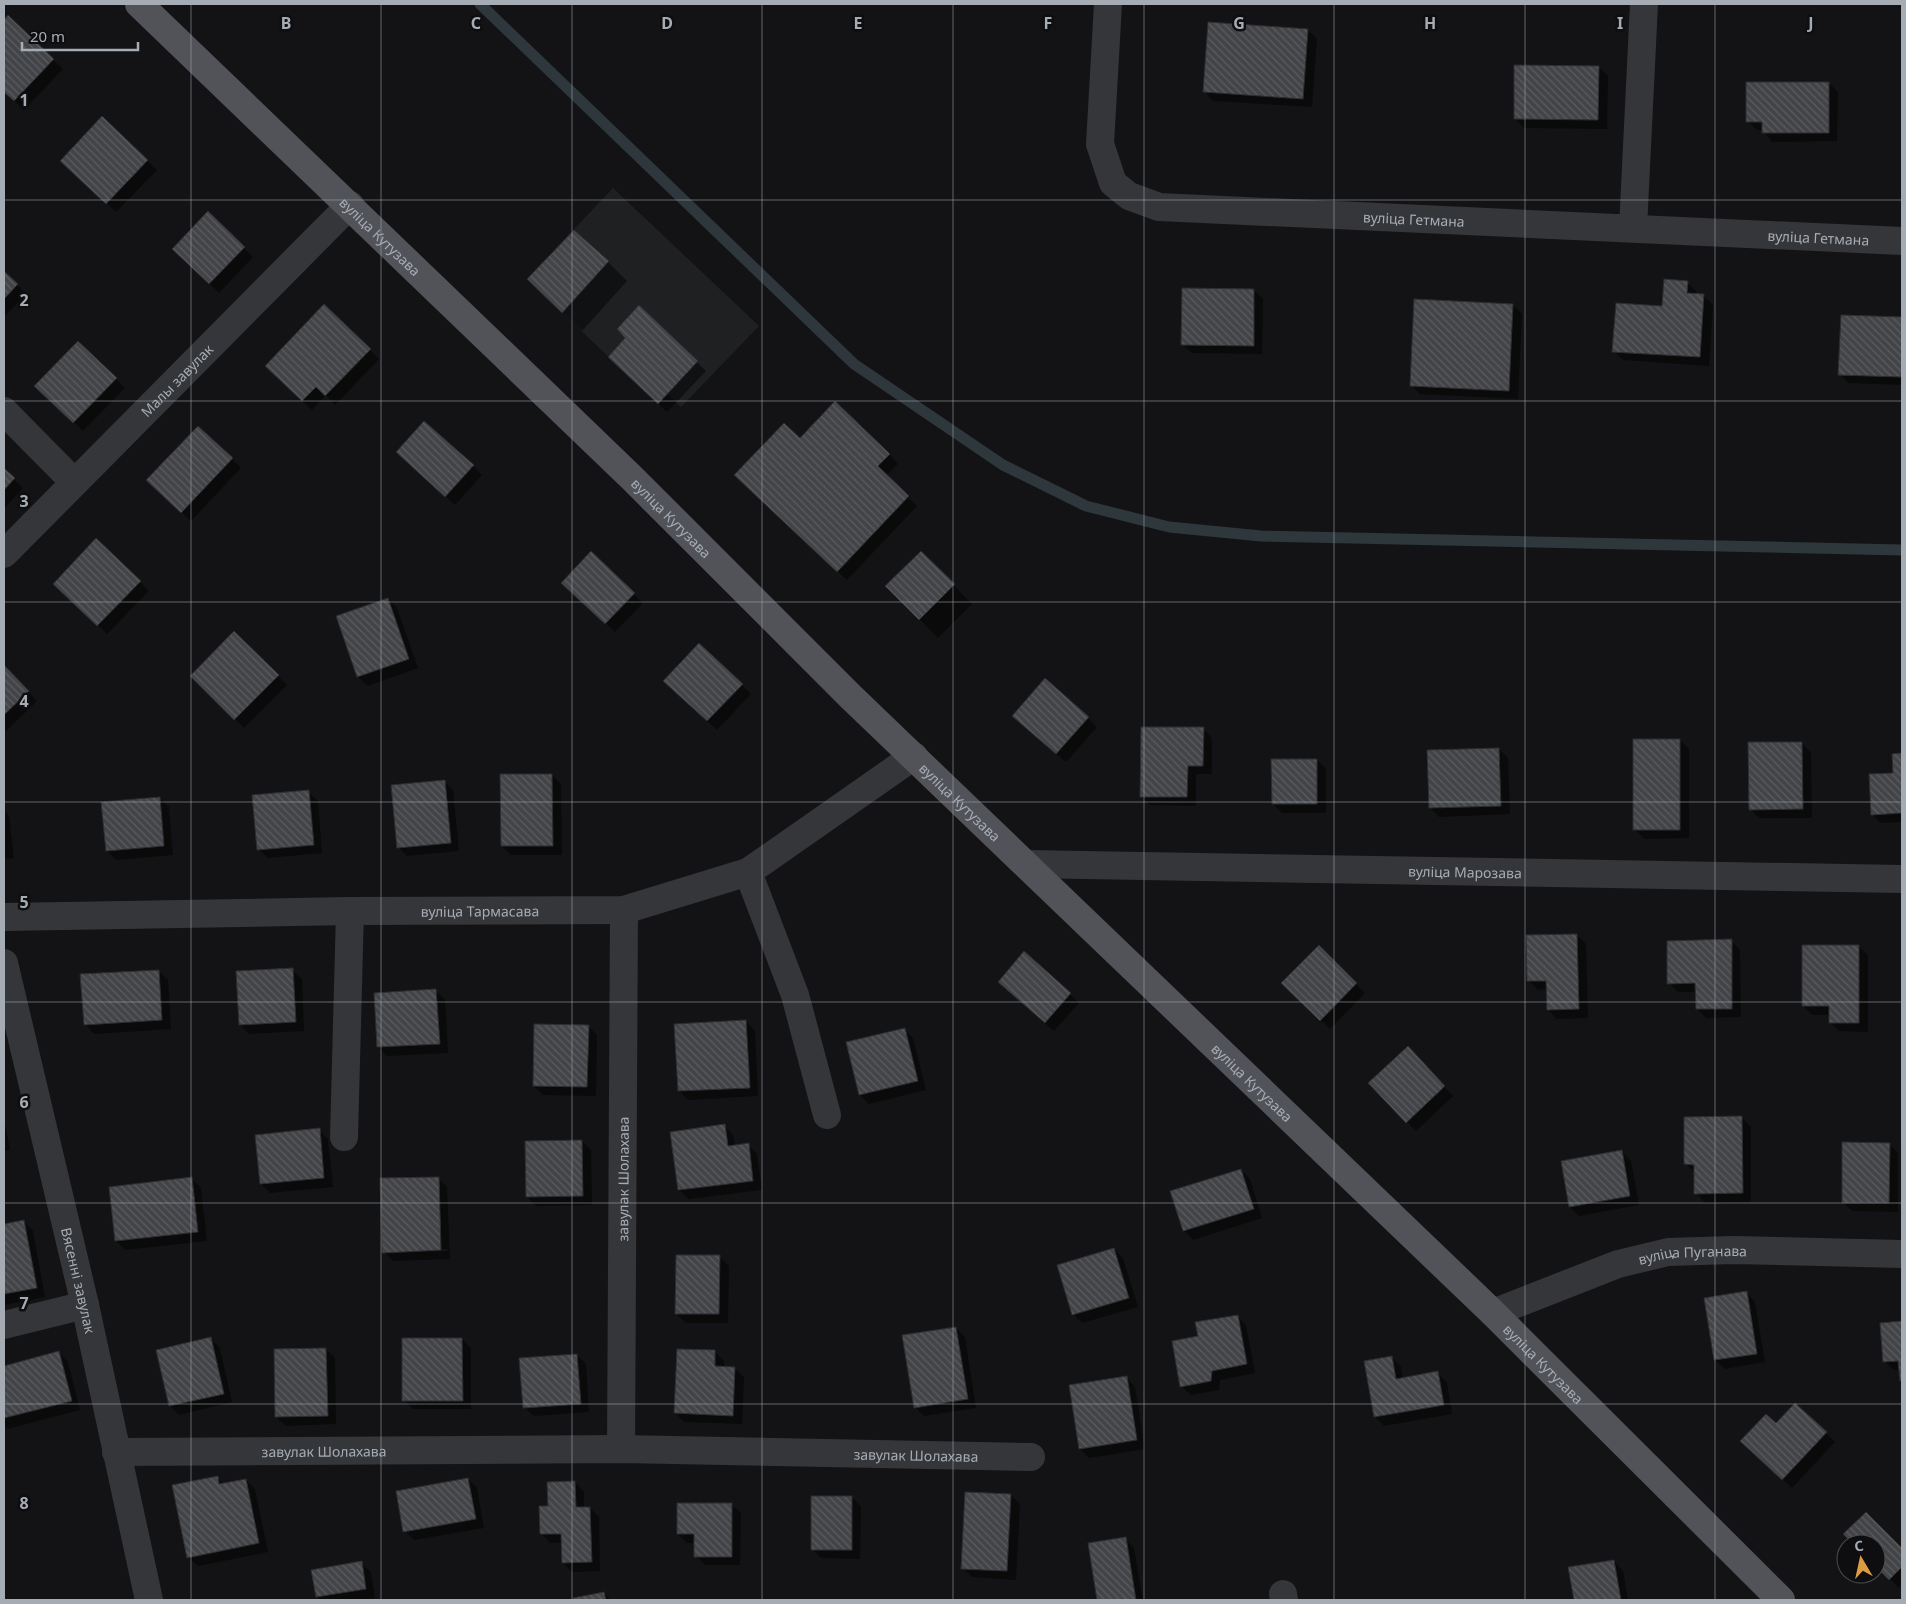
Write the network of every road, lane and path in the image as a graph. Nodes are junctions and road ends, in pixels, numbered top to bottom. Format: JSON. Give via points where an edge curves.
{"nodes":[{"id":1,"x":139,"y":4,"type":"edge"},
{"id":2,"x":1108,"y":4,"type":"edge"},
{"id":3,"x":1644,"y":4,"type":"edge"},
{"id":4,"x":350,"y":205,"type":"junction"},
{"id":5,"x":1633,"y":228,"type":"junction"},
{"id":6,"x":1902,"y":241,"type":"edge"},
{"id":7,"x":4,"y":410,"type":"edge"},
{"id":8,"x":74,"y":482,"type":"junction"},
{"id":9,"x":4,"y":554,"type":"edge"},
{"id":10,"x":914,"y":756,"type":"junction"},
{"id":11,"x":1027,"y":864,"type":"junction"},
{"id":12,"x":748,"y":872,"type":"junction"},
{"id":13,"x":1902,"y":879,"type":"edge"},
{"id":14,"x":624,"y":910,"type":"junction"},
{"id":15,"x":350,"y":912,"type":"junction"},
{"id":16,"x":4,"y":917,"type":"edge"},
{"id":17,"x":4,"y":963,"type":"edge"},
{"id":18,"x":827,"y":1115,"type":"dead end"},
{"id":19,"x":344,"y":1137,"type":"dead end"},
{"id":20,"x":1902,"y":1254,"type":"edge"},
{"id":21,"x":85,"y":1305,"type":"junction"},
{"id":22,"x":1493,"y":1313,"type":"junction"},
{"id":23,"x":4,"y":1325,"type":"edge"},
{"id":24,"x":621,"y":1449,"type":"junction"},
{"id":25,"x":116,"y":1452,"type":"junction"},
{"id":26,"x":1031,"y":1457,"type":"dead end"},
{"id":27,"x":149,"y":1600,"type":"edge"},
{"id":28,"x":1781,"y":1600,"type":"edge"}],
"edges":[{"from":1,"to":4,"type":"main road","name":"вуліца Кутузава"},
{"from":2,"to":5,"type":"street","name":"вуліца Гетмана","via":[[1100,144],[1113,183],[1130,196],[1159,207]]},
{"from":3,"to":5,"type":"street"},
{"from":4,"to":8,"type":"street","name":"Малы завулак"},
{"from":4,"to":10,"type":"main road","name":"вуліца Кутузава","via":[[626,471]]},
{"from":5,"to":6,"type":"street","name":"вуліца Гетмана"},
{"from":7,"to":8,"type":"street"},
{"from":8,"to":9,"type":"street","name":"Малы завулак"},
{"from":10,"to":11,"type":"main road","name":"вуліца Кутузава"},
{"from":10,"to":12,"type":"street","name":"вуліца Тармасава"},
{"from":11,"to":13,"type":"street","name":"вуліца Марозава"},
{"from":11,"to":22,"type":"main road","name":"вуліца Кутузава"},
{"from":12,"to":14,"type":"street","name":"вуліца Тармасава"},
{"from":12,"to":18,"type":"street","via":[[795,995]]},
{"from":14,"to":15,"type":"street","name":"вуліца Тармасава"},
{"from":14,"to":24,"type":"street","name":"завулак Шолахава"},
{"from":15,"to":16,"type":"street","name":"вуліца Тармасава"},
{"from":15,"to":19,"type":"street"},
{"from":17,"to":21,"type":"street","name":"Вясенні завулак"},
{"from":20,"to":22,"type":"street","name":"вуліца Пуганава","via":[[1733,1250],[1668,1252],[1618,1264]]},
{"from":21,"to":23,"type":"street"},
{"from":21,"to":25,"type":"street","name":"Вясенні завулак"},
{"from":22,"to":28,"type":"main road","name":"вуліца Кутузава"},
{"from":24,"to":25,"type":"street","name":"завулак Шолахава"},
{"from":24,"to":26,"type":"street","name":"завулак Шолахава"},
{"from":25,"to":27,"type":"street","name":"Вясенні завулак"}]}
